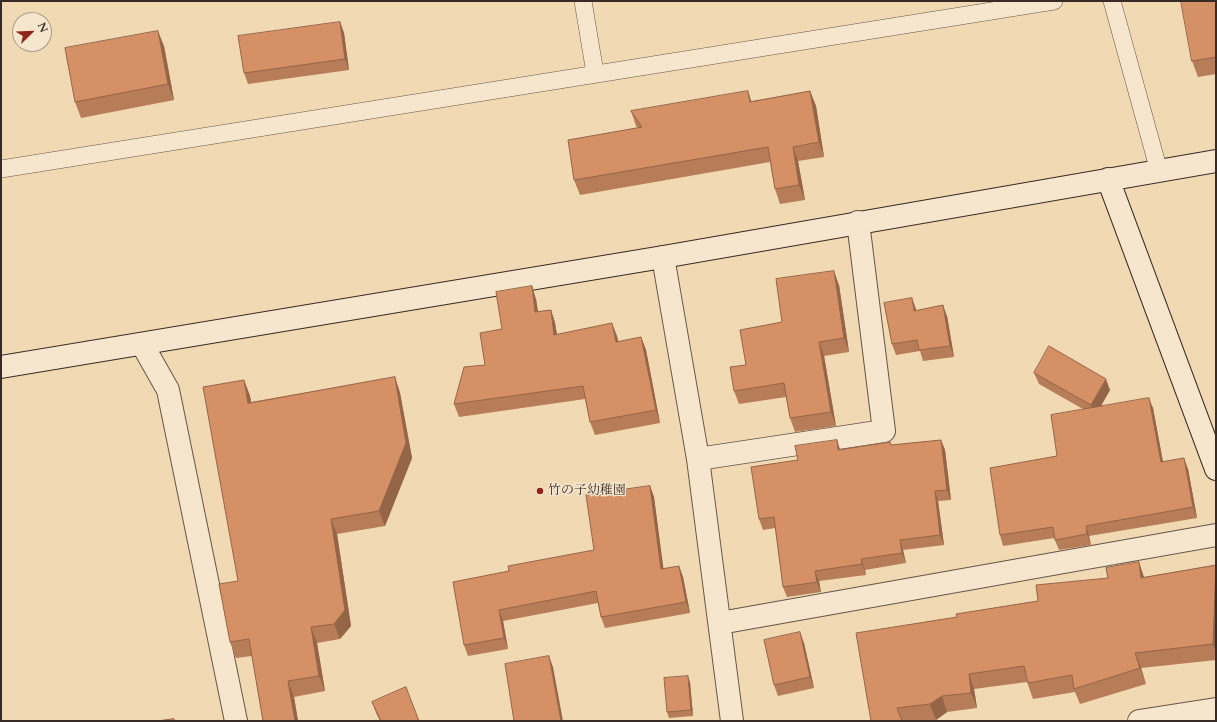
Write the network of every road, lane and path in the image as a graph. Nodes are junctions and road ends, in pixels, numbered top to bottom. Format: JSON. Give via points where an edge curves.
{"nodes":[{"id":1,"x":583,"y":1,"type":"edge"},
{"id":2,"x":1054,"y":1,"type":"edge"},
{"id":3,"x":1112,"y":1,"type":"edge"},
{"id":4,"x":595,"y":73,"type":"junction"},
{"id":5,"x":1216,"y":161,"type":"edge"},
{"id":6,"x":1,"y":169,"type":"edge"},
{"id":7,"x":1159,"y":171,"type":"junction"},
{"id":8,"x":1108,"y":179,"type":"junction"},
{"id":9,"x":858,"y":222,"type":"junction"},
{"id":10,"x":663,"y":257,"type":"junction"},
{"id":11,"x":142,"y":344,"type":"junction"},
{"id":12,"x":1,"y":367,"type":"edge"},
{"id":13,"x":698,"y":459,"type":"junction"},
{"id":14,"x":1216,"y":469,"type":"edge"},
{"id":15,"x":1216,"y":535,"type":"edge"},
{"id":16,"x":720,"y":623,"type":"junction"},
{"id":17,"x":1216,"y":709,"type":"edge"},
{"id":18,"x":236,"y":721,"type":"edge"},
{"id":19,"x":732,"y":721,"type":"edge"},
{"id":20,"x":1139,"y":721,"type":"edge"}],
"edges":[{"from":1,"to":4,"type":"lane"},
{"from":2,"to":4,"type":"lane"},
{"from":3,"to":7,"type":"lane"},
{"from":4,"to":6,"type":"lane"},
{"from":5,"to":7,"type":"street"},
{"from":7,"to":8,"type":"street"},
{"from":8,"to":9,"type":"street"},
{"from":8,"to":14,"type":"street"},
{"from":9,"to":10,"type":"street"},
{"from":9,"to":13,"type":"street","via":[[884,431]]},
{"from":10,"to":11,"type":"street"},
{"from":10,"to":13,"type":"street"},
{"from":11,"to":12,"type":"street"},
{"from":11,"to":18,"type":"street","via":[[168,390]]},
{"from":13,"to":16,"type":"street"},
{"from":15,"to":16,"type":"street"},
{"from":16,"to":19,"type":"street"},
{"from":17,"to":20,"type":"street"}]}
